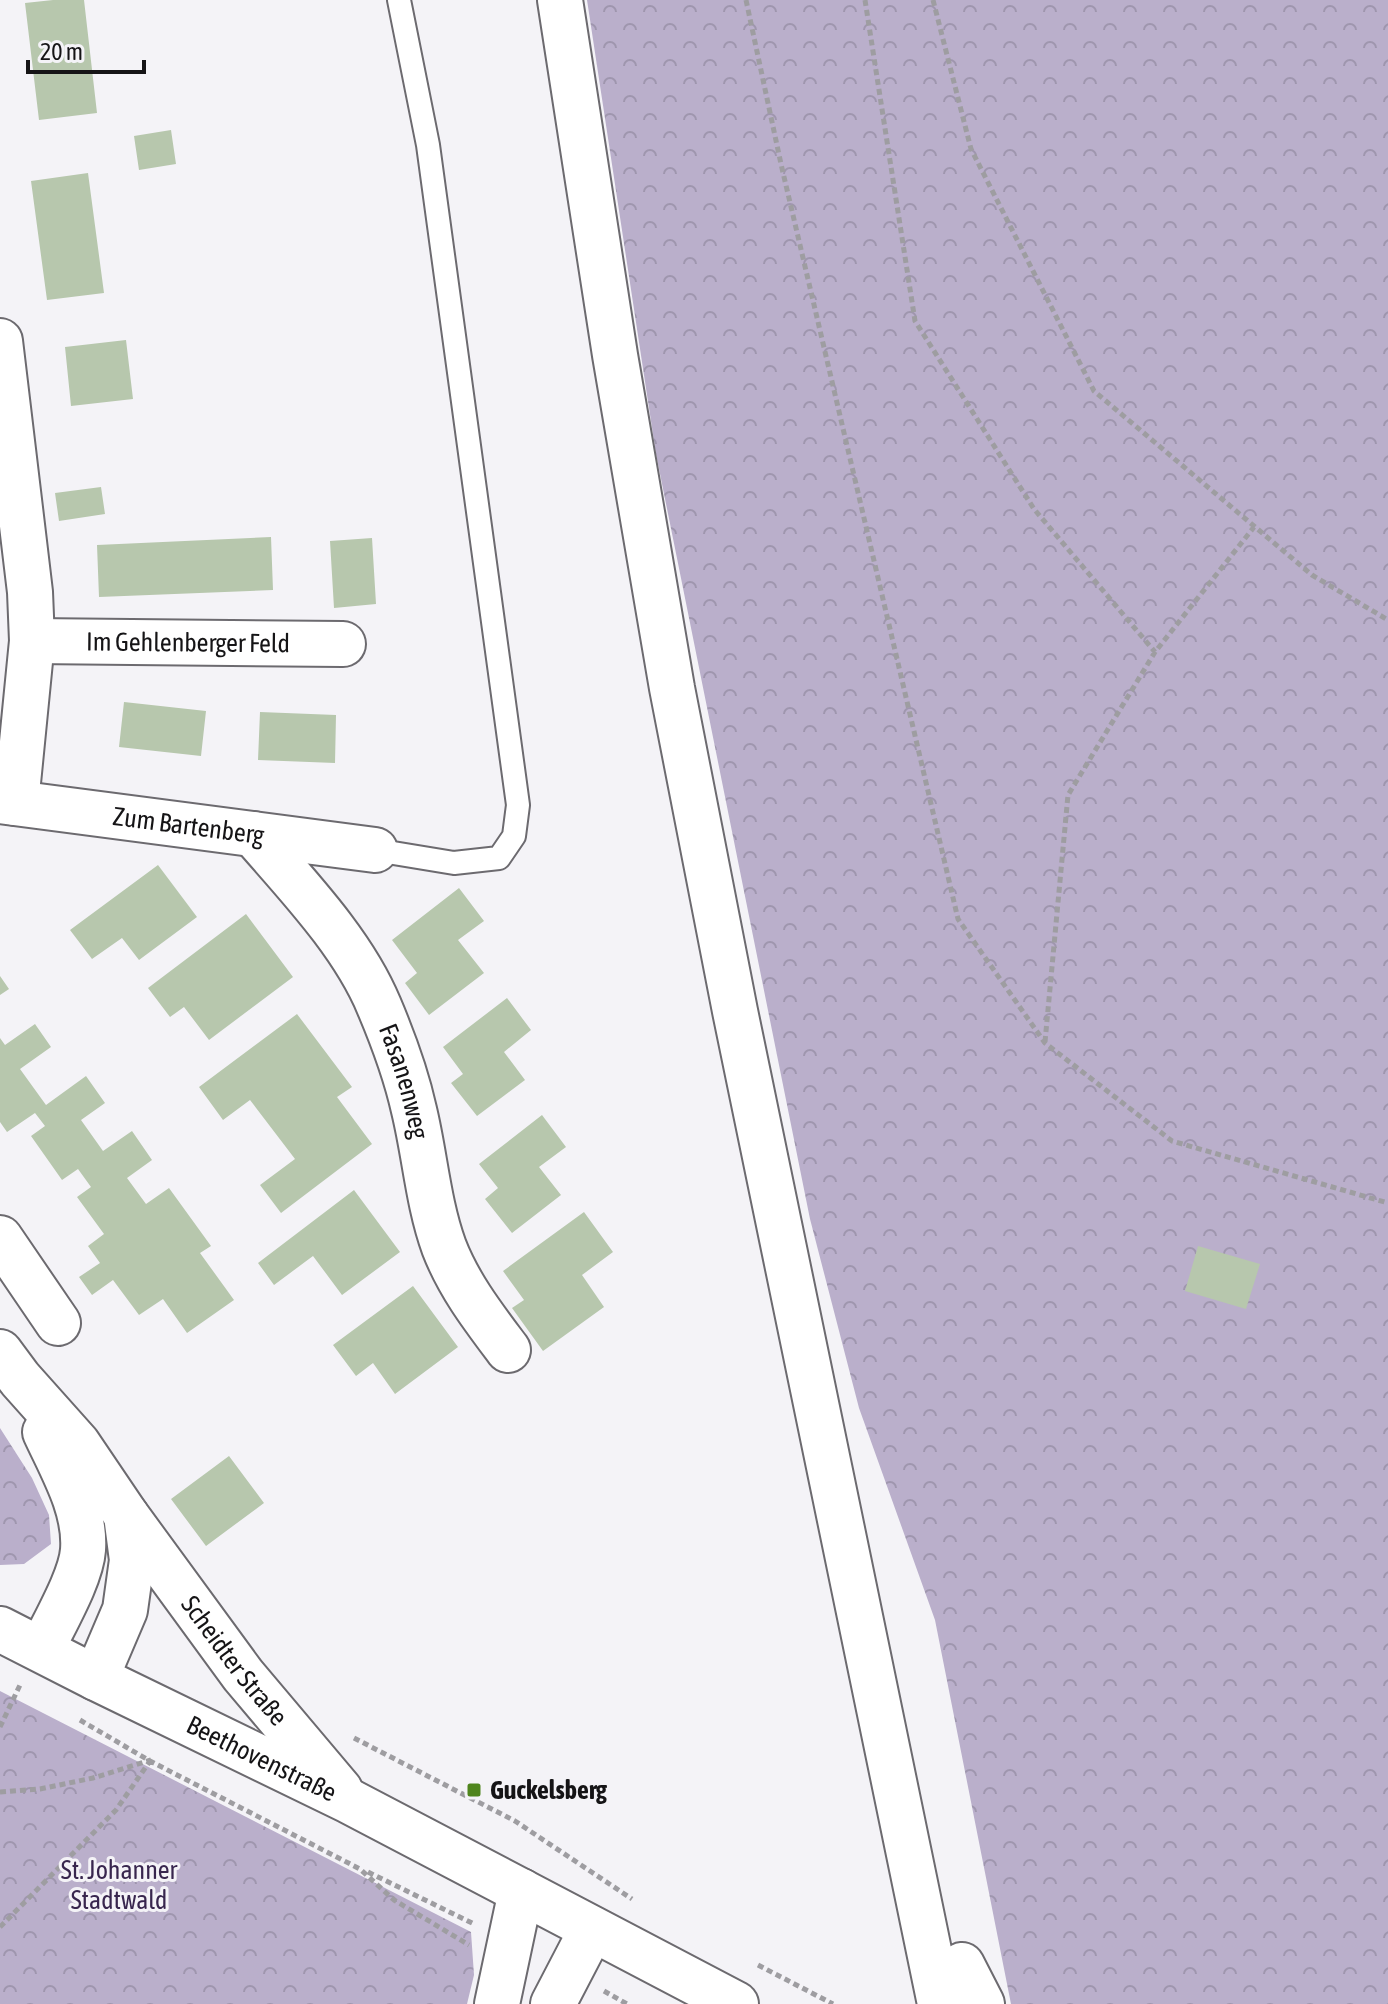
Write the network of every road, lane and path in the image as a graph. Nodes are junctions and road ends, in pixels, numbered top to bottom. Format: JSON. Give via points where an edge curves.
{"nodes":[{"id":1,"x":399,"y":0,"type":"edge"},
{"id":2,"x":560,"y":0,"type":"edge"},
{"id":3,"x":746,"y":0,"type":"edge"},
{"id":4,"x":865,"y":0,"type":"edge"},
{"id":5,"x":933,"y":0,"type":"edge"},
{"id":6,"x":0,"y":341,"type":"edge"},
{"id":7,"x":1254,"y":527,"type":"junction"},
{"id":8,"x":1388,"y":620,"type":"edge"},
{"id":9,"x":32,"y":641,"type":"junction"},
{"id":10,"x":343,"y":644,"type":"dead end"},
{"id":11,"x":1155,"y":652,"type":"junction"},
{"id":12,"x":8,"y":802,"type":"edge"},
{"id":13,"x":253,"y":834,"type":"junction"},
{"id":14,"x":375,"y":850,"type":"joint"},
{"id":15,"x":1045,"y":1043,"type":"junction"},
{"id":16,"x":1388,"y":1203,"type":"edge"},
{"id":17,"x":0,"y":1238,"type":"edge"},
{"id":18,"x":58,"y":1323,"type":"dead end"},
{"id":19,"x":508,"y":1350,"type":"dead end"},
{"id":20,"x":10,"y":1366,"type":"edge"},
{"id":21,"x":126,"y":1515,"type":"junction"},
{"id":22,"x":0,"y":1629,"type":"edge"},
{"id":23,"x":31,"y":1667,"type":"junction"},
{"id":24,"x":96,"y":1678,"type":"junction"},
{"id":25,"x":10,"y":1679,"type":"dead end"},
{"id":26,"x":72,"y":1715,"type":"dead end"},
{"id":27,"x":174,"y":1715,"type":"junction"},
{"id":28,"x":342,"y":1732,"type":"dead end"},
{"id":29,"x":150,"y":1761,"type":"junction"},
{"id":30,"x":0,"y":1792,"type":"edge"},
{"id":31,"x":349,"y":1801,"type":"junction"},
{"id":32,"x":360,"y":1869,"type":"junction"},
{"id":33,"x":611,"y":1886,"type":"dead end"},
{"id":34,"x":521,"y":1891,"type":"junction"},
{"id":35,"x":476,"y":1924,"type":"dead end"},
{"id":36,"x":0,"y":1927,"type":"edge"},
{"id":37,"x":592,"y":1929,"type":"junction"},
{"id":38,"x":954,"y":1963,"type":"edge"},
{"id":39,"x":501,"y":1984,"type":"edge"},
{"id":40,"x":620,"y":2001,"type":"dead end"},
{"id":41,"x":553,"y":2004,"type":"edge"},
{"id":42,"x":627,"y":2004,"type":"edge"},
{"id":43,"x":736,"y":2004,"type":"edge"},
{"id":44,"x":940,"y":2004,"type":"edge"},
{"id":45,"x":982,"y":2004,"type":"edge"}],
"edges":[{"from":1,"to":14,"type":"lane","via":[[428,145],[518,805],[514,836],[499,858],[454,863]]},
{"from":2,"to":38,"type":"main road","via":[[672,688],[735,1011],[825,1447]]},
{"from":3,"to":15,"type":"path","via":[[958,919]]},
{"from":4,"to":11,"type":"path","via":[[915,321],[1034,509]]},
{"from":5,"to":7,"type":"path","via":[[971,149],[1094,391]]},
{"from":6,"to":9,"type":"main road"},
{"from":7,"to":8,"type":"path","via":[[1312,575]]},
{"from":7,"to":11,"type":"path"},
{"from":9,"to":10,"type":"main road","name":"Im Gehlenberger Feld"},
{"from":9,"to":12,"type":"main road"},
{"from":11,"to":15,"type":"path","via":[[1068,795]]},
{"from":12,"to":13,"type":"main road","name":"Zum Bartenberg"},
{"from":13,"to":14,"type":"main road","name":"Zum Bartenberg"},
{"from":13,"to":19,"type":"main road","name":"Fasanenweg","via":[[323,917],[378,1002],[414,1108],[444,1247],[478,1310]]},
{"from":15,"to":16,"type":"path","via":[[1172,1141]]},
{"from":17,"to":18,"type":"main road"},
{"from":20,"to":21,"type":"main road","name":"Scheidter Straße","via":[[78,1444]]},
{"from":20,"to":23,"type":"main road","name":"Scheidter Straße","via":[[83,1523],[83,1553],[73,1583]]},
{"from":21,"to":24,"type":"main road","name":"Scheidter Straße","via":[[132,1560],[125,1610]]},
{"from":21,"to":31,"type":"main road","name":"Scheidter Straße","via":[[243,1675]]},
{"from":22,"to":23,"type":"main road","name":"Beethovenstraße"},
{"from":23,"to":24,"type":"main road","name":"Beethovenstraße"},
{"from":23,"to":25,"type":"path"},
{"from":24,"to":27,"type":"main road","name":"Beethovenstraße"},
{"from":26,"to":29,"type":"path"},
{"from":27,"to":29,"type":"path"},
{"from":27,"to":31,"type":"main road","name":"Beethovenstraße"},
{"from":28,"to":33,"type":"path","via":[[515,1821]]},
{"from":29,"to":30,"type":"path","via":[[40,1789]]},
{"from":29,"to":32,"type":"path"},
{"from":29,"to":36,"type":"path","via":[[116,1810]]},
{"from":31,"to":34,"type":"main road","name":"Beethovenstraße"},
{"from":32,"to":35,"type":"path"},
{"from":32,"to":39,"type":"path","via":[[394,1900],[461,1941]]},
{"from":34,"to":37,"type":"main road","name":"Beethovenstraße"},
{"from":34,"to":39,"type":"main road"},
{"from":37,"to":41,"type":"main road"},
{"from":37,"to":43,"type":"main road","name":"Beethovenstraße"},
{"from":38,"to":44,"type":"main road"},
{"from":38,"to":45,"type":"main road"},
{"from":40,"to":42,"type":"path"}]}
